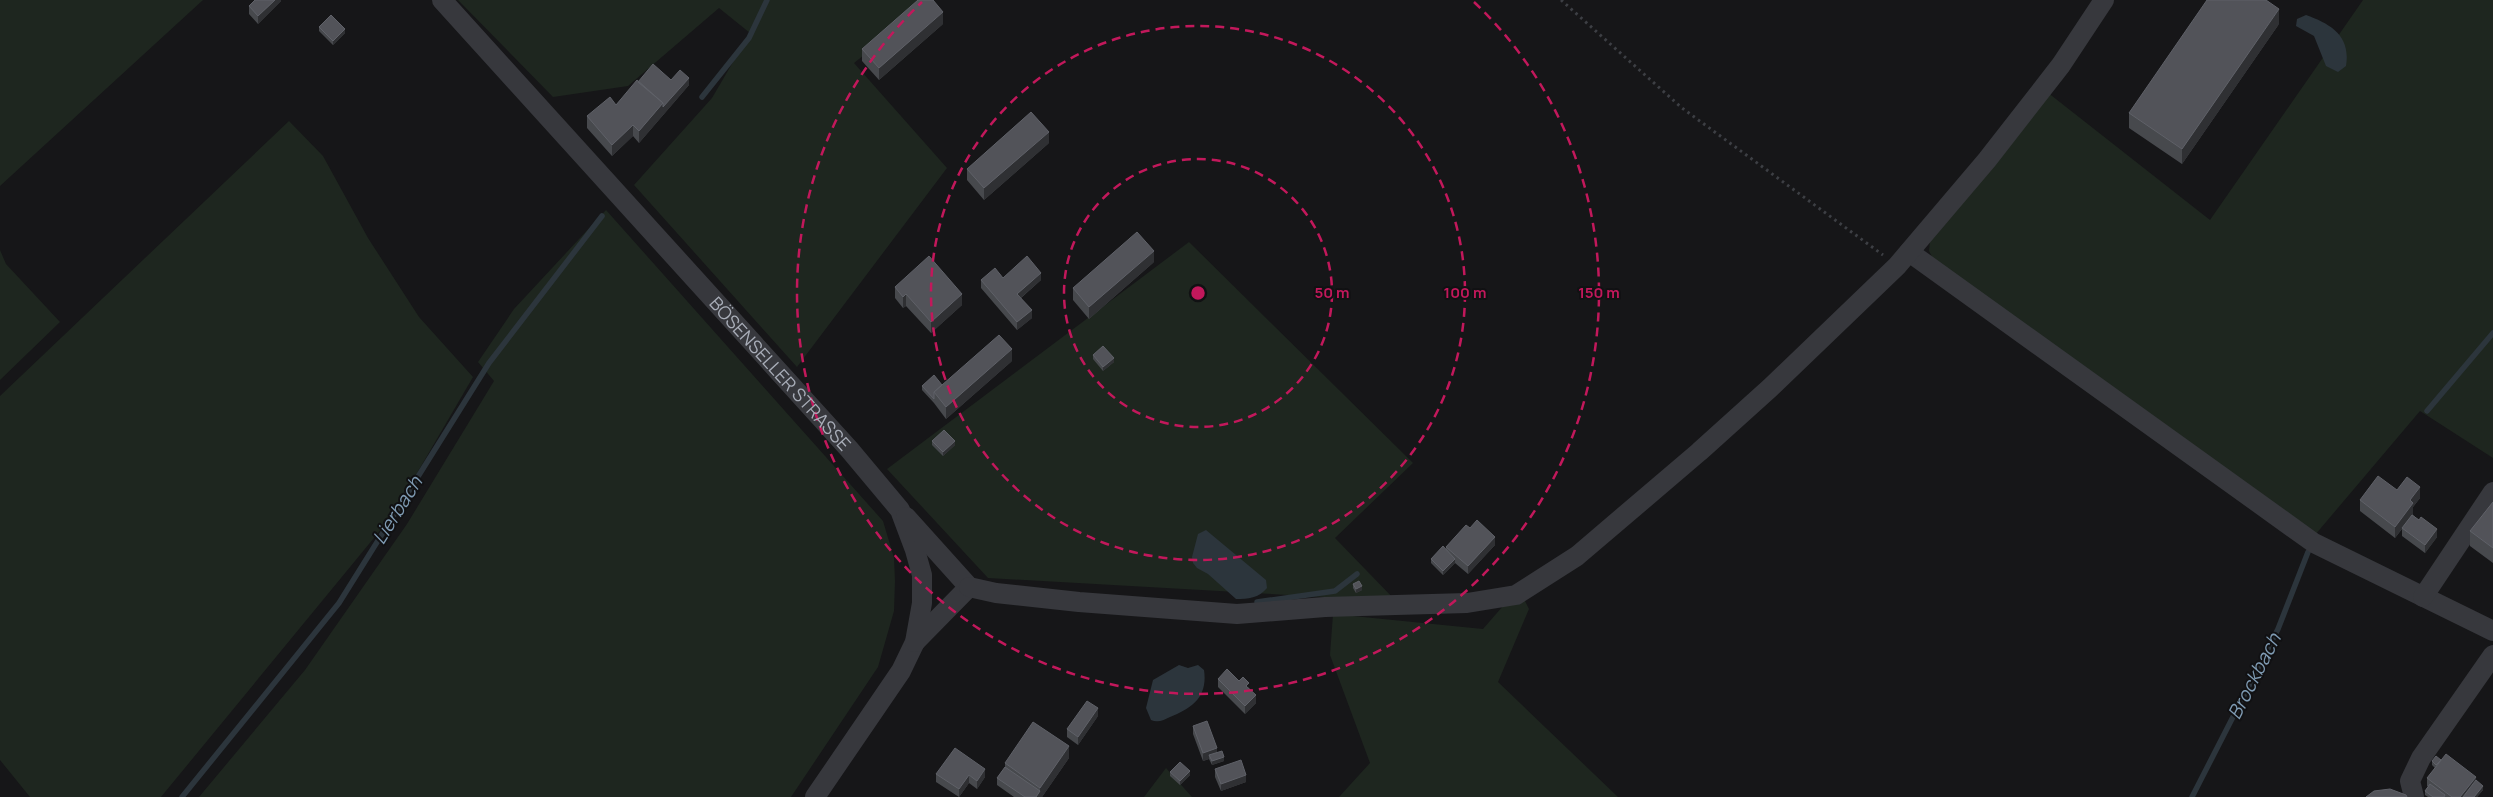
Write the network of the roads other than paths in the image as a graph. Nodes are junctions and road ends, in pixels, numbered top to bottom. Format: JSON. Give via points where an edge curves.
{"nodes":[{"id":1,"x":442,"y":0,"type":"edge"},
{"id":2,"x":2104,"y":0,"type":"edge"},
{"id":3,"x":1903,"y":259,"type":"junction"},
{"id":4,"x":2493,"y":492,"type":"edge"},
{"id":5,"x":900,"y":510,"type":"junction"},
{"id":6,"x":969,"y":587,"type":"junction"},
{"id":7,"x":2423,"y":597,"type":"junction"},
{"id":8,"x":2493,"y":631,"type":"edge"},
{"id":9,"x":914,"y":642,"type":"junction"},
{"id":10,"x":2493,"y":655,"type":"edge"},
{"id":11,"x":815,"y":797,"type":"edge"},
{"id":12,"x":2414,"y":797,"type":"edge"}],
"edges":[{"from":1,"to":5,"type":"street","name":"BÖSENSELLER STRASSE","via":[[849,449]]},
{"from":2,"to":3,"type":"street","via":[[2062,65]]},
{"from":3,"to":6,"type":"street","via":[[1700,452],[1577,556],[1516,596],[1468,604],[1325,607],[1237,614],[1079,602]]},
{"from":3,"to":7,"type":"street","via":[[2314,543]]},
{"from":4,"to":7,"type":"street"},
{"from":5,"to":6,"type":"street"},
{"from":5,"to":9,"type":"street","name":"BÖSENSELLER STRASSE","via":[[922,575],[920,621]]},
{"from":6,"to":9,"type":"street"},
{"from":7,"to":8,"type":"street"},
{"from":9,"to":11,"type":"street","name":"BÖSENSELLER STRASSE","via":[[901,671]]},
{"from":10,"to":12,"type":"street","via":[[2421,758],[2410,781]]}]}
